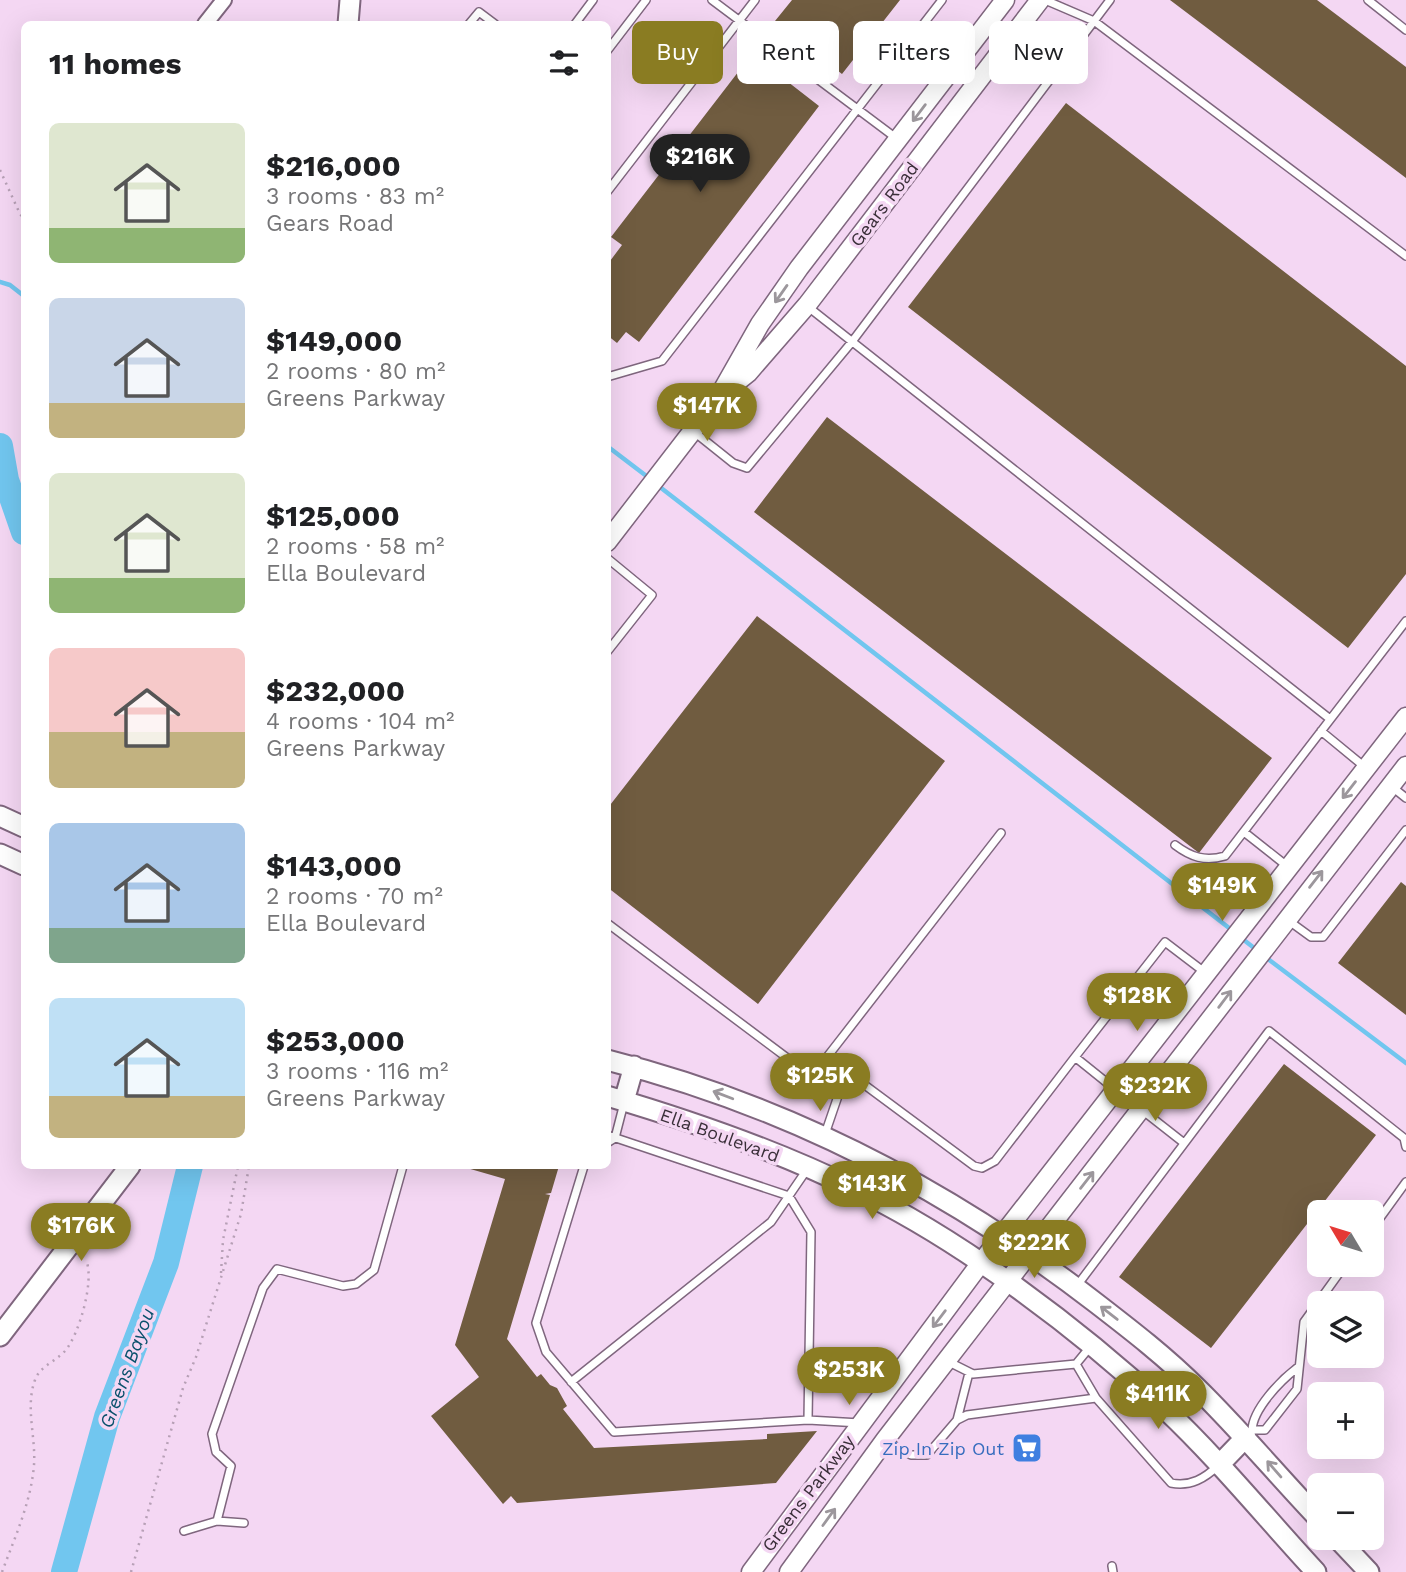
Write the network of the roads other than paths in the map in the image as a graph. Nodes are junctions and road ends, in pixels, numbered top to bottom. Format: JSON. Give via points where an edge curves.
{"nodes":[{"id":1,"x":224,"y":0,"type":"edge"},
{"id":2,"x":350,"y":0,"type":"edge"},
{"id":3,"x":593,"y":0,"type":"edge"},
{"id":4,"x":646,"y":0,"type":"edge"},
{"id":5,"x":712,"y":0,"type":"edge"},
{"id":6,"x":755,"y":0,"type":"edge"},
{"id":7,"x":942,"y":0,"type":"edge"},
{"id":8,"x":1005,"y":0,"type":"edge"},
{"id":9,"x":1043,"y":0,"type":"edge"},
{"id":10,"x":1110,"y":0,"type":"edge"},
{"id":11,"x":1368,"y":0,"type":"edge"},
{"id":12,"x":207,"y":21,"type":"edge"},
{"id":13,"x":348,"y":21,"type":"edge"},
{"id":14,"x":472,"y":21,"type":"edge"},
{"id":15,"x":491,"y":21,"type":"edge"},
{"id":16,"x":577,"y":21,"type":"edge"},
{"id":17,"x":740,"y":21,"type":"joint"},
{"id":18,"x":1094,"y":21,"type":"junction"},
{"id":19,"x":737,"y":25,"type":"edge"},
{"id":20,"x":1406,"y":30,"type":"edge"},
{"id":21,"x":611,"y":46,"type":"edge"},
{"id":22,"x":824,"y":84,"type":"edge"},
{"id":23,"x":858,"y":109,"type":"junction"},
{"id":24,"x":898,"y":139,"type":"junction"},
{"id":25,"x":921,"y":156,"type":"junction"},
{"id":26,"x":611,"y":187,"type":"edge"},
{"id":27,"x":1406,"y":256,"type":"edge"},
{"id":28,"x":807,"y":305,"type":"junction"},
{"id":29,"x":851,"y":343,"type":"junction"},
{"id":30,"x":611,"y":376,"type":"edge"},
{"id":31,"x":718,"y":398,"type":"junction"},
{"id":32,"x":693,"y":430,"type":"junction"},
{"id":33,"x":611,"y":537,"type":"edge"},
{"id":34,"x":611,"y":561,"type":"edge"},
{"id":35,"x":1406,"y":621,"type":"edge"},
{"id":36,"x":611,"y":647,"type":"edge"},
{"id":37,"x":1406,"y":717,"type":"edge"},
{"id":38,"x":1330,"y":719,"type":"junction"},
{"id":39,"x":1321,"y":731,"type":"junction"},
{"id":40,"x":1406,"y":766,"type":"edge"},
{"id":41,"x":1367,"y":768,"type":"junction"},
{"id":42,"x":1391,"y":785,"type":"junction"},
{"id":43,"x":1406,"y":798,"type":"edge"},
{"id":44,"x":0,"y":816,"type":"edge"},
{"id":45,"x":21,"y":826,"type":"edge"},
{"id":46,"x":1406,"y":830,"type":"edge"},
{"id":47,"x":1244,"y":832,"type":"junction"},
{"id":48,"x":1001,"y":833,"type":"dead end"},
{"id":49,"x":1175,"y":845,"type":"dead end"},
{"id":50,"x":0,"y":854,"type":"edge"},
{"id":51,"x":21,"y":864,"type":"edge"},
{"id":52,"x":1289,"y":868,"type":"junction"},
{"id":53,"x":1286,"y":918,"type":"junction"},
{"id":54,"x":611,"y":926,"type":"edge"},
{"id":55,"x":1207,"y":974,"type":"junction"},
{"id":56,"x":827,"y":1057,"type":"junction"},
{"id":57,"x":1075,"y":1057,"type":"junction"},
{"id":58,"x":611,"y":1061,"type":"edge"},
{"id":59,"x":634,"y":1066,"type":"junction"},
{"id":60,"x":811,"y":1076,"type":"junction"},
{"id":61,"x":1117,"y":1090,"type":"junction"},
{"id":62,"x":616,"y":1099,"type":"edge"},
{"id":63,"x":1141,"y":1109,"type":"junction"},
{"id":64,"x":611,"y":1137,"type":"edge"},
{"id":65,"x":824,"y":1137,"type":"junction"},
{"id":66,"x":1184,"y":1143,"type":"junction"},
{"id":67,"x":1406,"y":1147,"type":"edge"},
{"id":68,"x":809,"y":1168,"type":"junction"},
{"id":69,"x":128,"y":1169,"type":"edge"},
{"id":70,"x":402,"y":1169,"type":"edge"},
{"id":71,"x":583,"y":1169,"type":"edge"},
{"id":72,"x":1406,"y":1182,"type":"edge"},
{"id":73,"x":789,"y":1196,"type":"junction"},
{"id":74,"x":1384,"y":1212,"type":"edge"},
{"id":75,"x":1003,"y":1234,"type":"junction"},
{"id":76,"x":1030,"y":1253,"type":"junction"},
{"id":77,"x":980,"y":1264,"type":"junction"},
{"id":78,"x":1336,"y":1278,"type":"edge"},
{"id":79,"x":1007,"y":1282,"type":"junction"},
{"id":80,"x":1076,"y":1288,"type":"junction"},
{"id":81,"x":0,"y":1336,"type":"edge"},
{"id":82,"x":1090,"y":1347,"type":"junction"},
{"id":83,"x":947,"y":1360,"type":"junction"},
{"id":84,"x":1076,"y":1364,"type":"junction"},
{"id":85,"x":1297,"y":1368,"type":"junction"},
{"id":86,"x":969,"y":1373,"type":"junction"},
{"id":87,"x":571,"y":1382,"type":"junction"},
{"id":88,"x":1096,"y":1398,"type":"junction"},
{"id":89,"x":808,"y":1420,"type":"junction"},
{"id":90,"x":957,"y":1420,"type":"junction"},
{"id":91,"x":861,"y":1423,"type":"junction"},
{"id":92,"x":1249,"y":1434,"type":"junction"},
{"id":93,"x":885,"y":1440,"type":"junction"},
{"id":94,"x":1220,"y":1464,"type":"junction"},
{"id":95,"x":1307,"y":1504,"type":"edge"},
{"id":96,"x":217,"y":1521,"type":"junction"},
{"id":97,"x":244,"y":1523,"type":"dead end"},
{"id":98,"x":184,"y":1531,"type":"dead end"},
{"id":99,"x":1348,"y":1550,"type":"edge"},
{"id":100,"x":751,"y":1572,"type":"edge"},
{"id":101,"x":789,"y":1572,"type":"edge"},
{"id":102,"x":1316,"y":1572,"type":"edge"},
{"id":103,"x":1369,"y":1572,"type":"edge"}],
"edges":[{"from":1,"to":12,"type":"street"},
{"from":2,"to":13,"type":"main road"},
{"from":3,"to":16,"type":"lane"},
{"from":4,"to":21,"type":"lane"},
{"from":5,"to":17,"type":"lane"},
{"from":6,"to":17,"type":"lane"},
{"from":7,"to":23,"type":"lane"},
{"from":8,"to":24,"type":"street","name":"Gears Road","one_way":true},
{"from":9,"to":18,"type":"lane"},
{"from":9,"to":25,"type":"street","name":"Gears Road"},
{"from":10,"to":18,"type":"lane"},
{"from":11,"to":20,"type":"lane"},
{"from":14,"to":15,"type":"lane","via":[[479,12]]},
{"from":18,"to":27,"type":"lane"},
{"from":18,"to":29,"type":"lane"},
{"from":19,"to":26,"type":"lane"},
{"from":22,"to":23,"type":"lane"},
{"from":23,"to":24,"type":"lane"},
{"from":23,"to":30,"type":"lane","via":[[662,361]]},
{"from":24,"to":25,"type":"street"},
{"from":24,"to":31,"type":"street","name":"Gears Road","one_way":true,"via":[[760,324]]},
{"from":25,"to":28,"type":"street","name":"Gears Road"},
{"from":28,"to":29,"type":"lane"},
{"from":28,"to":31,"type":"street","name":"Gears Road","via":[[748,373]]},
{"from":29,"to":32,"type":"lane","via":[[747,468],[733,463]]},
{"from":29,"to":38,"type":"lane"},
{"from":31,"to":32,"type":"street","name":"Gears Road"},
{"from":32,"to":33,"type":"street","name":"Gears Road"},
{"from":34,"to":36,"type":"lane","via":[[652,595]]},
{"from":35,"to":38,"type":"lane"},
{"from":37,"to":41,"type":"street","name":"Greens Parkway"},
{"from":38,"to":39,"type":"lane"},
{"from":39,"to":41,"type":"lane"},
{"from":39,"to":47,"type":"lane"},
{"from":40,"to":42,"type":"street","name":"Greens Parkway"},
{"from":41,"to":42,"type":"street"},
{"from":41,"to":52,"type":"street","name":"Greens Parkway","one_way":true},
{"from":42,"to":43,"type":"lane"},
{"from":53,"to":42,"type":"street","name":"Greens Parkway","one_way":true},
{"from":44,"to":45,"type":"main road"},
{"from":46,"to":53,"type":"lane","via":[[1324,937],[1311,937]]},
{"from":47,"to":49,"type":"lane","via":[[1225,856],[1211,860],[1189,855]]},
{"from":47,"to":52,"type":"lane"},
{"from":48,"to":56,"type":"lane"},
{"from":50,"to":51,"type":"main road"},
{"from":52,"to":55,"type":"street","name":"Greens Parkway"},
{"from":63,"to":53,"type":"street","name":"Greens Parkway","one_way":true},
{"from":54,"to":60,"type":"lane"},
{"from":55,"to":57,"type":"lane","via":[[1165,942]]},
{"from":55,"to":61,"type":"street","name":"Greens Parkway"},
{"from":56,"to":57,"type":"lane","via":[[982,1168],[995,1161]]},
{"from":56,"to":60,"type":"lane"},
{"from":57,"to":61,"type":"lane"},
{"from":58,"to":59,"type":"main road","name":"Ella Boulevard"},
{"from":59,"to":62,"type":"main road"},
{"from":65,"to":59,"type":"main road","name":"Ella Boulevard","one_way":true,"via":[[719,1093]]},
{"from":60,"to":65,"type":"lane","via":[[838,1096]]},
{"from":61,"to":63,"type":"street"},
{"from":61,"to":75,"type":"street","name":"Greens Parkway"},
{"from":62,"to":64,"type":"lane"},
{"from":62,"to":68,"type":"main road","name":"Ella Boulevard"},
{"from":63,"to":66,"type":"lane"},
{"from":76,"to":63,"type":"street","name":"Greens Parkway","one_way":true},
{"from":64,"to":73,"type":"lane"},
{"from":65,"to":68,"type":"main road"},
{"from":65,"to":75,"type":"main road","name":"Ella Boulevard","via":[[948,1200]]},
{"from":66,"to":67,"type":"lane","via":[[1269,1031],[1404,1138]]},
{"from":66,"to":80,"type":"lane"},
{"from":68,"to":73,"type":"lane"},
{"from":68,"to":77,"type":"main road","name":"Ella Boulevard","via":[[912,1219]]},
{"from":69,"to":81,"type":"main road"},
{"from":70,"to":96,"type":"lane","via":[[374,1270],[356,1284],[343,1286],[277,1269],[263,1288],[212,1434],[216,1452],[231,1466]]},
{"from":71,"to":87,"type":"lane","via":[[536,1323],[546,1353]]},
{"from":72,"to":74,"type":"lane"},
{"from":73,"to":87,"type":"lane","via":[[771,1222]]},
{"from":73,"to":89,"type":"lane","via":[[811,1232]]},
{"from":75,"to":76,"type":"main road","name":"Ella Boulevard"},
{"from":75,"to":77,"type":"street","name":"Greens Parkway"},
{"from":76,"to":79,"type":"street","name":"Greens Parkway"},
{"from":76,"to":80,"type":"main road","name":"Ella Boulevard"},
{"from":77,"to":79,"type":"main road","name":"Ella Boulevard"},
{"from":77,"to":91,"type":"street","name":"Greens Parkway","one_way":true},
{"from":78,"to":85,"type":"lane","via":[[1304,1322]]},
{"from":79,"to":82,"type":"main road","name":"Ella Boulevard"},
{"from":79,"to":83,"type":"street","name":"Greens Parkway"},
{"from":92,"to":80,"type":"main road","name":"Ella Boulevard","one_way":true},
{"from":82,"to":84,"type":"lane"},
{"from":82,"to":94,"type":"main road","name":"Ella Boulevard"},
{"from":83,"to":86,"type":"lane"},
{"from":83,"to":93,"type":"street","name":"Greens Parkway"},
{"from":84,"to":86,"type":"lane"},
{"from":84,"to":88,"type":"lane"},
{"from":85,"to":92,"type":"lane","via":[[1252,1420]]},
{"from":85,"to":92,"type":"lane","via":[[1297,1389],[1265,1430]]},
{"from":86,"to":90,"type":"lane"},
{"from":87,"to":89,"type":"lane","via":[[614,1432]]},
{"from":88,"to":90,"type":"lane"},
{"from":88,"to":94,"type":"lane","via":[[1171,1483],[1193,1482]]},
{"from":89,"to":91,"type":"lane"},
{"from":90,"to":93,"type":"lane","via":[[927,1455],[911,1455]]},
{"from":91,"to":93,"type":"street"},
{"from":91,"to":100,"type":"street","name":"Greens Parkway"},
{"from":92,"to":94,"type":"main road"},
{"from":95,"to":92,"type":"main road","name":"Ella Boulevard","one_way":true},
{"from":101,"to":93,"type":"street","name":"Greens Parkway","one_way":true},
{"from":94,"to":102,"type":"main road","name":"Ella Boulevard"},
{"from":96,"to":97,"type":"lane"},
{"from":96,"to":98,"type":"lane"},
{"from":99,"to":103,"type":"main road"}]}
